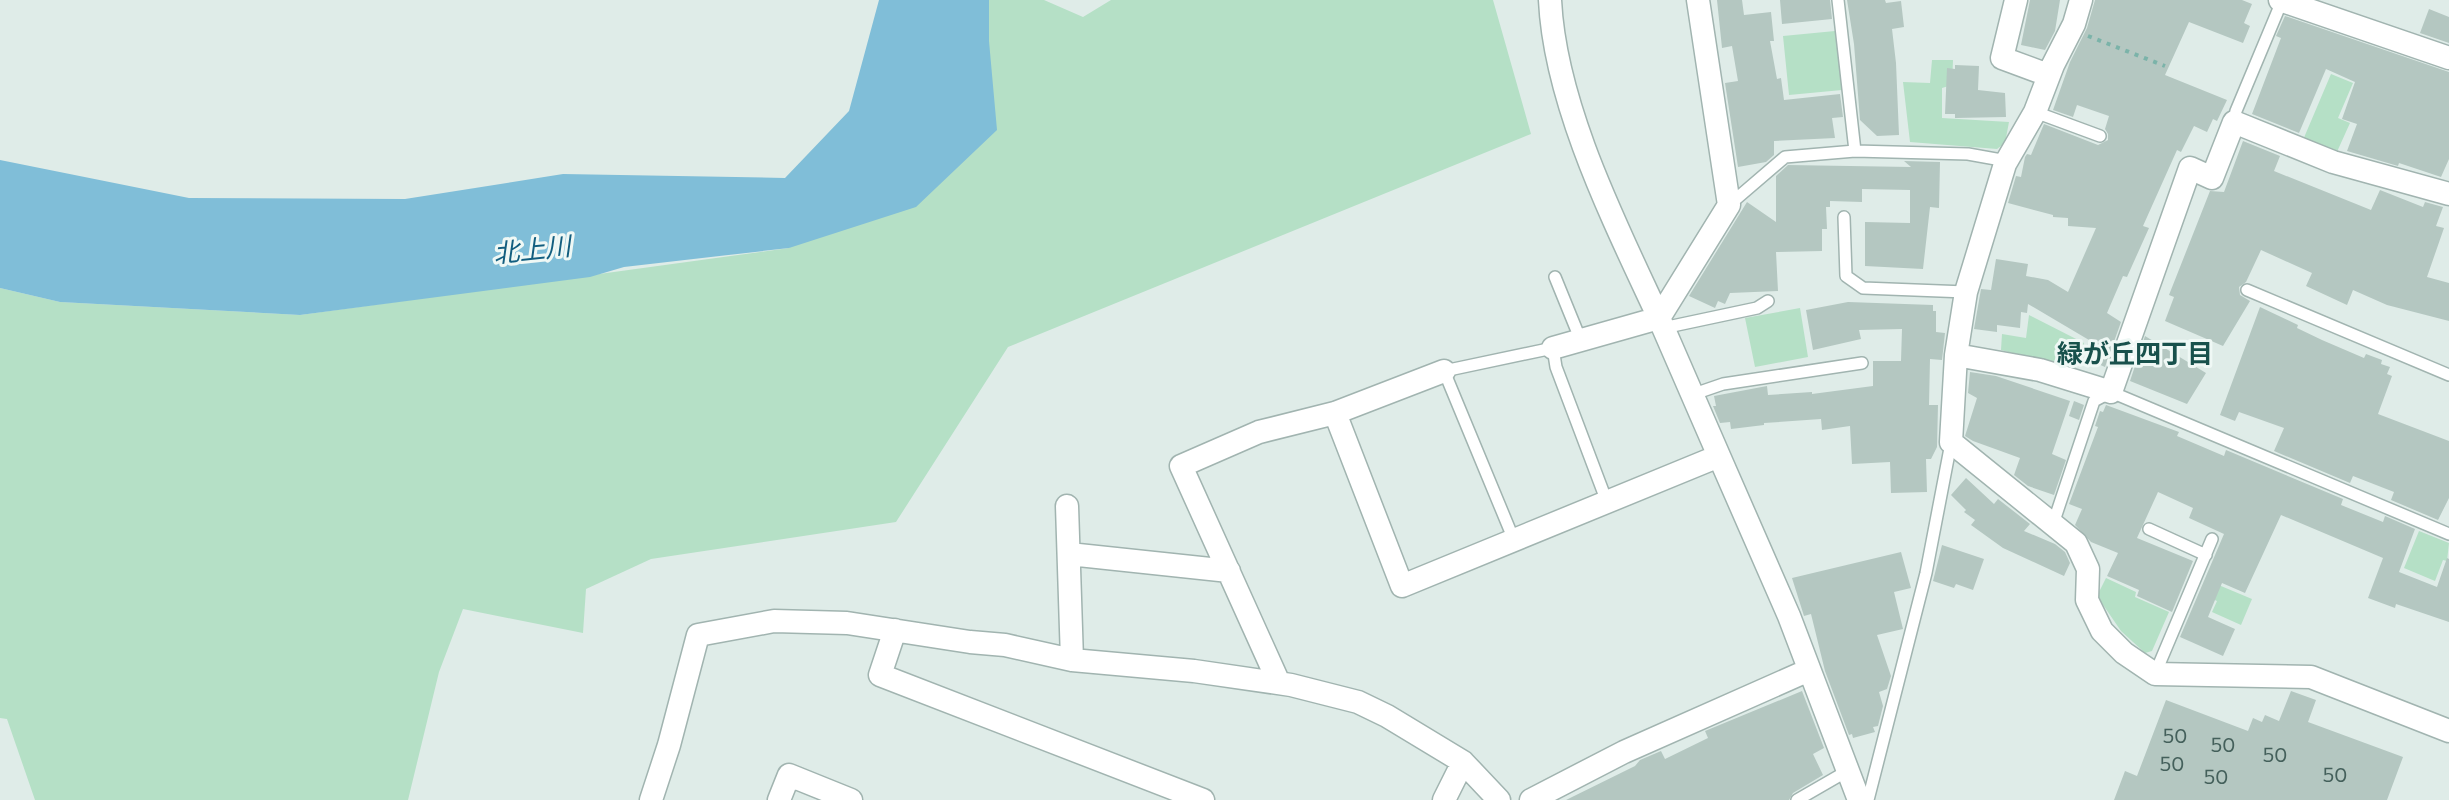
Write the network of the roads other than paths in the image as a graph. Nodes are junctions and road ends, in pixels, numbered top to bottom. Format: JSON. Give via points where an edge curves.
{"nodes":[{"id":1,"x":1550,"y":0,"type":"edge"},
{"id":2,"x":1698,"y":0,"type":"edge"},
{"id":3,"x":1838,"y":0,"type":"edge"},
{"id":4,"x":2016,"y":0,"type":"edge"},
{"id":5,"x":2081,"y":0,"type":"edge"},
{"id":6,"x":2281,"y":0,"type":"edge"},
{"id":7,"x":2449,"y":58,"type":"edge"},
{"id":8,"x":2048,"y":75,"type":"junction"},
{"id":9,"x":2035,"y":112,"type":"junction"},
{"id":10,"x":2234,"y":122,"type":"junction"},
{"id":11,"x":2100,"y":136,"type":"dead end"},
{"id":12,"x":1855,"y":151,"type":"junction"},
{"id":13,"x":2007,"y":161,"type":"junction"},
{"id":14,"x":2449,"y":194,"type":"edge"},
{"id":15,"x":1729,"y":205,"type":"junction"},
{"id":16,"x":1844,"y":217,"type":"dead end"},
{"id":17,"x":1555,"y":277,"type":"dead end"},
{"id":18,"x":2247,"y":290,"type":"dead end"},
{"id":19,"x":1966,"y":292,"type":"junction"},
{"id":20,"x":1768,"y":301,"type":"dead end"},
{"id":21,"x":1661,"y":323,"type":"junction"},
{"id":22,"x":1584,"y":339,"type":"junction"},
{"id":23,"x":1553,"y":348,"type":"junction"},
{"id":24,"x":1956,"y":355,"type":"junction"},
{"id":25,"x":1862,"y":363,"type":"dead end"},
{"id":26,"x":1444,"y":371,"type":"junction"},
{"id":27,"x":2449,"y":375,"type":"edge"},
{"id":28,"x":2111,"y":392,"type":"junction"},
{"id":29,"x":1691,"y":395,"type":"junction"},
{"id":30,"x":1335,"y":413,"type":"junction"},
{"id":31,"x":1951,"y":442,"type":"junction"},
{"id":32,"x":1719,"y":456,"type":"junction"},
{"id":33,"x":1607,"y":502,"type":"junction"},
{"id":34,"x":1067,"y":506,"type":"dead end"},
{"id":35,"x":2053,"y":524,"type":"junction"},
{"id":36,"x":2149,"y":529,"type":"dead end"},
{"id":37,"x":2449,"y":534,"type":"edge"},
{"id":38,"x":2212,"y":539,"type":"dead end"},
{"id":39,"x":1514,"y":540,"type":"junction"},
{"id":40,"x":1069,"y":554,"type":"junction"},
{"id":41,"x":2206,"y":555,"type":"junction"},
{"id":42,"x":1229,"y":571,"type":"junction"},
{"id":43,"x":895,"y":630,"type":"junction"},
{"id":44,"x":1072,"y":660,"type":"junction"},
{"id":45,"x":1809,"y":670,"type":"junction"},
{"id":46,"x":2155,"y":674,"type":"junction"},
{"id":47,"x":1279,"y":683,"type":"junction"},
{"id":48,"x":2449,"y":731,"type":"edge"},
{"id":49,"x":1463,"y":762,"type":"junction"},
{"id":50,"x":1849,"y":770,"type":"junction"},
{"id":51,"x":651,"y":800,"type":"edge"},
{"id":52,"x":779,"y":800,"type":"edge"},
{"id":53,"x":851,"y":800,"type":"edge"},
{"id":54,"x":1203,"y":800,"type":"edge"},
{"id":55,"x":1444,"y":800,"type":"edge"},
{"id":56,"x":1499,"y":800,"type":"edge"},
{"id":57,"x":1531,"y":800,"type":"edge"},
{"id":58,"x":1797,"y":800,"type":"edge"},
{"id":59,"x":1859,"y":800,"type":"edge"},
{"id":60,"x":1868,"y":800,"type":"edge"}],
"edges":[{"from":1,"to":21,"type":"street","via":[[1565,90],[1608,209]]},
{"from":2,"to":15,"type":"street"},
{"from":3,"to":12,"type":"lane"},
{"from":4,"to":8,"type":"street","via":[[2002,58]]},
{"from":5,"to":8,"type":"street"},
{"from":6,"to":7,"type":"street"},
{"from":6,"to":10,"type":"lane"},
{"from":8,"to":9,"type":"street"},
{"from":9,"to":11,"type":"lane"},
{"from":9,"to":13,"type":"street"},
{"from":10,"to":14,"type":"street","via":[[2333,162]]},
{"from":10,"to":28,"type":"street","via":[[2212,178],[2190,168]]},
{"from":12,"to":13,"type":"lane","via":[[1968,154]]},
{"from":12,"to":15,"type":"lane","via":[[1785,157]]},
{"from":13,"to":19,"type":"street"},
{"from":15,"to":21,"type":"street"},
{"from":16,"to":19,"type":"lane","via":[[1846,276],[1863,288]]},
{"from":17,"to":22,"type":"lane"},
{"from":18,"to":27,"type":"lane"},
{"from":19,"to":24,"type":"street"},
{"from":20,"to":21,"type":"lane","via":[[1757,308]]},
{"from":21,"to":22,"type":"street"},
{"from":21,"to":29,"type":"street"},
{"from":22,"to":23,"type":"street"},
{"from":23,"to":26,"type":"lane"},
{"from":23,"to":33,"type":"lane"},
{"from":24,"to":28,"type":"street","via":[[2040,370]]},
{"from":24,"to":31,"type":"street"},
{"from":25,"to":29,"type":"lane","via":[[1723,384]]},
{"from":26,"to":30,"type":"street"},
{"from":26,"to":39,"type":"lane"},
{"from":28,"to":35,"type":"lane","via":[[2094,401]]},
{"from":28,"to":37,"type":"lane"},
{"from":29,"to":32,"type":"street"},
{"from":30,"to":39,"type":"street","via":[[1402,586]]},
{"from":30,"to":42,"type":"street","via":[[1259,432],[1181,466]]},
{"from":31,"to":35,"type":"street"},
{"from":31,"to":60,"type":"lane","via":[[1926,573]]},
{"from":32,"to":33,"type":"street"},
{"from":32,"to":45,"type":"street"},
{"from":33,"to":39,"type":"street"},
{"from":34,"to":40,"type":"street"},
{"from":35,"to":46,"type":"street","via":[[2076,543],[2088,569],[2087,600],[2102,631]]},
{"from":36,"to":41,"type":"lane"},
{"from":38,"to":41,"type":"lane"},
{"from":40,"to":42,"type":"street"},
{"from":40,"to":44,"type":"street"},
{"from":41,"to":46,"type":"lane"},
{"from":42,"to":47,"type":"street"},
{"from":43,"to":44,"type":"street"},
{"from":43,"to":51,"type":"street","via":[[774,621],[698,635]]},
{"from":43,"to":54,"type":"street","via":[[880,675]]},
{"from":44,"to":47,"type":"street"},
{"from":45,"to":50,"type":"street"},
{"from":45,"to":57,"type":"street","via":[[1624,752]]},
{"from":46,"to":48,"type":"street","via":[[2311,677]]},
{"from":47,"to":49,"type":"street","via":[[1358,702]]},
{"from":49,"to":55,"type":"street"},
{"from":49,"to":56,"type":"street"},
{"from":50,"to":58,"type":"lane"},
{"from":50,"to":59,"type":"street"},
{"from":52,"to":53,"type":"street","via":[[789,775]]}]}
